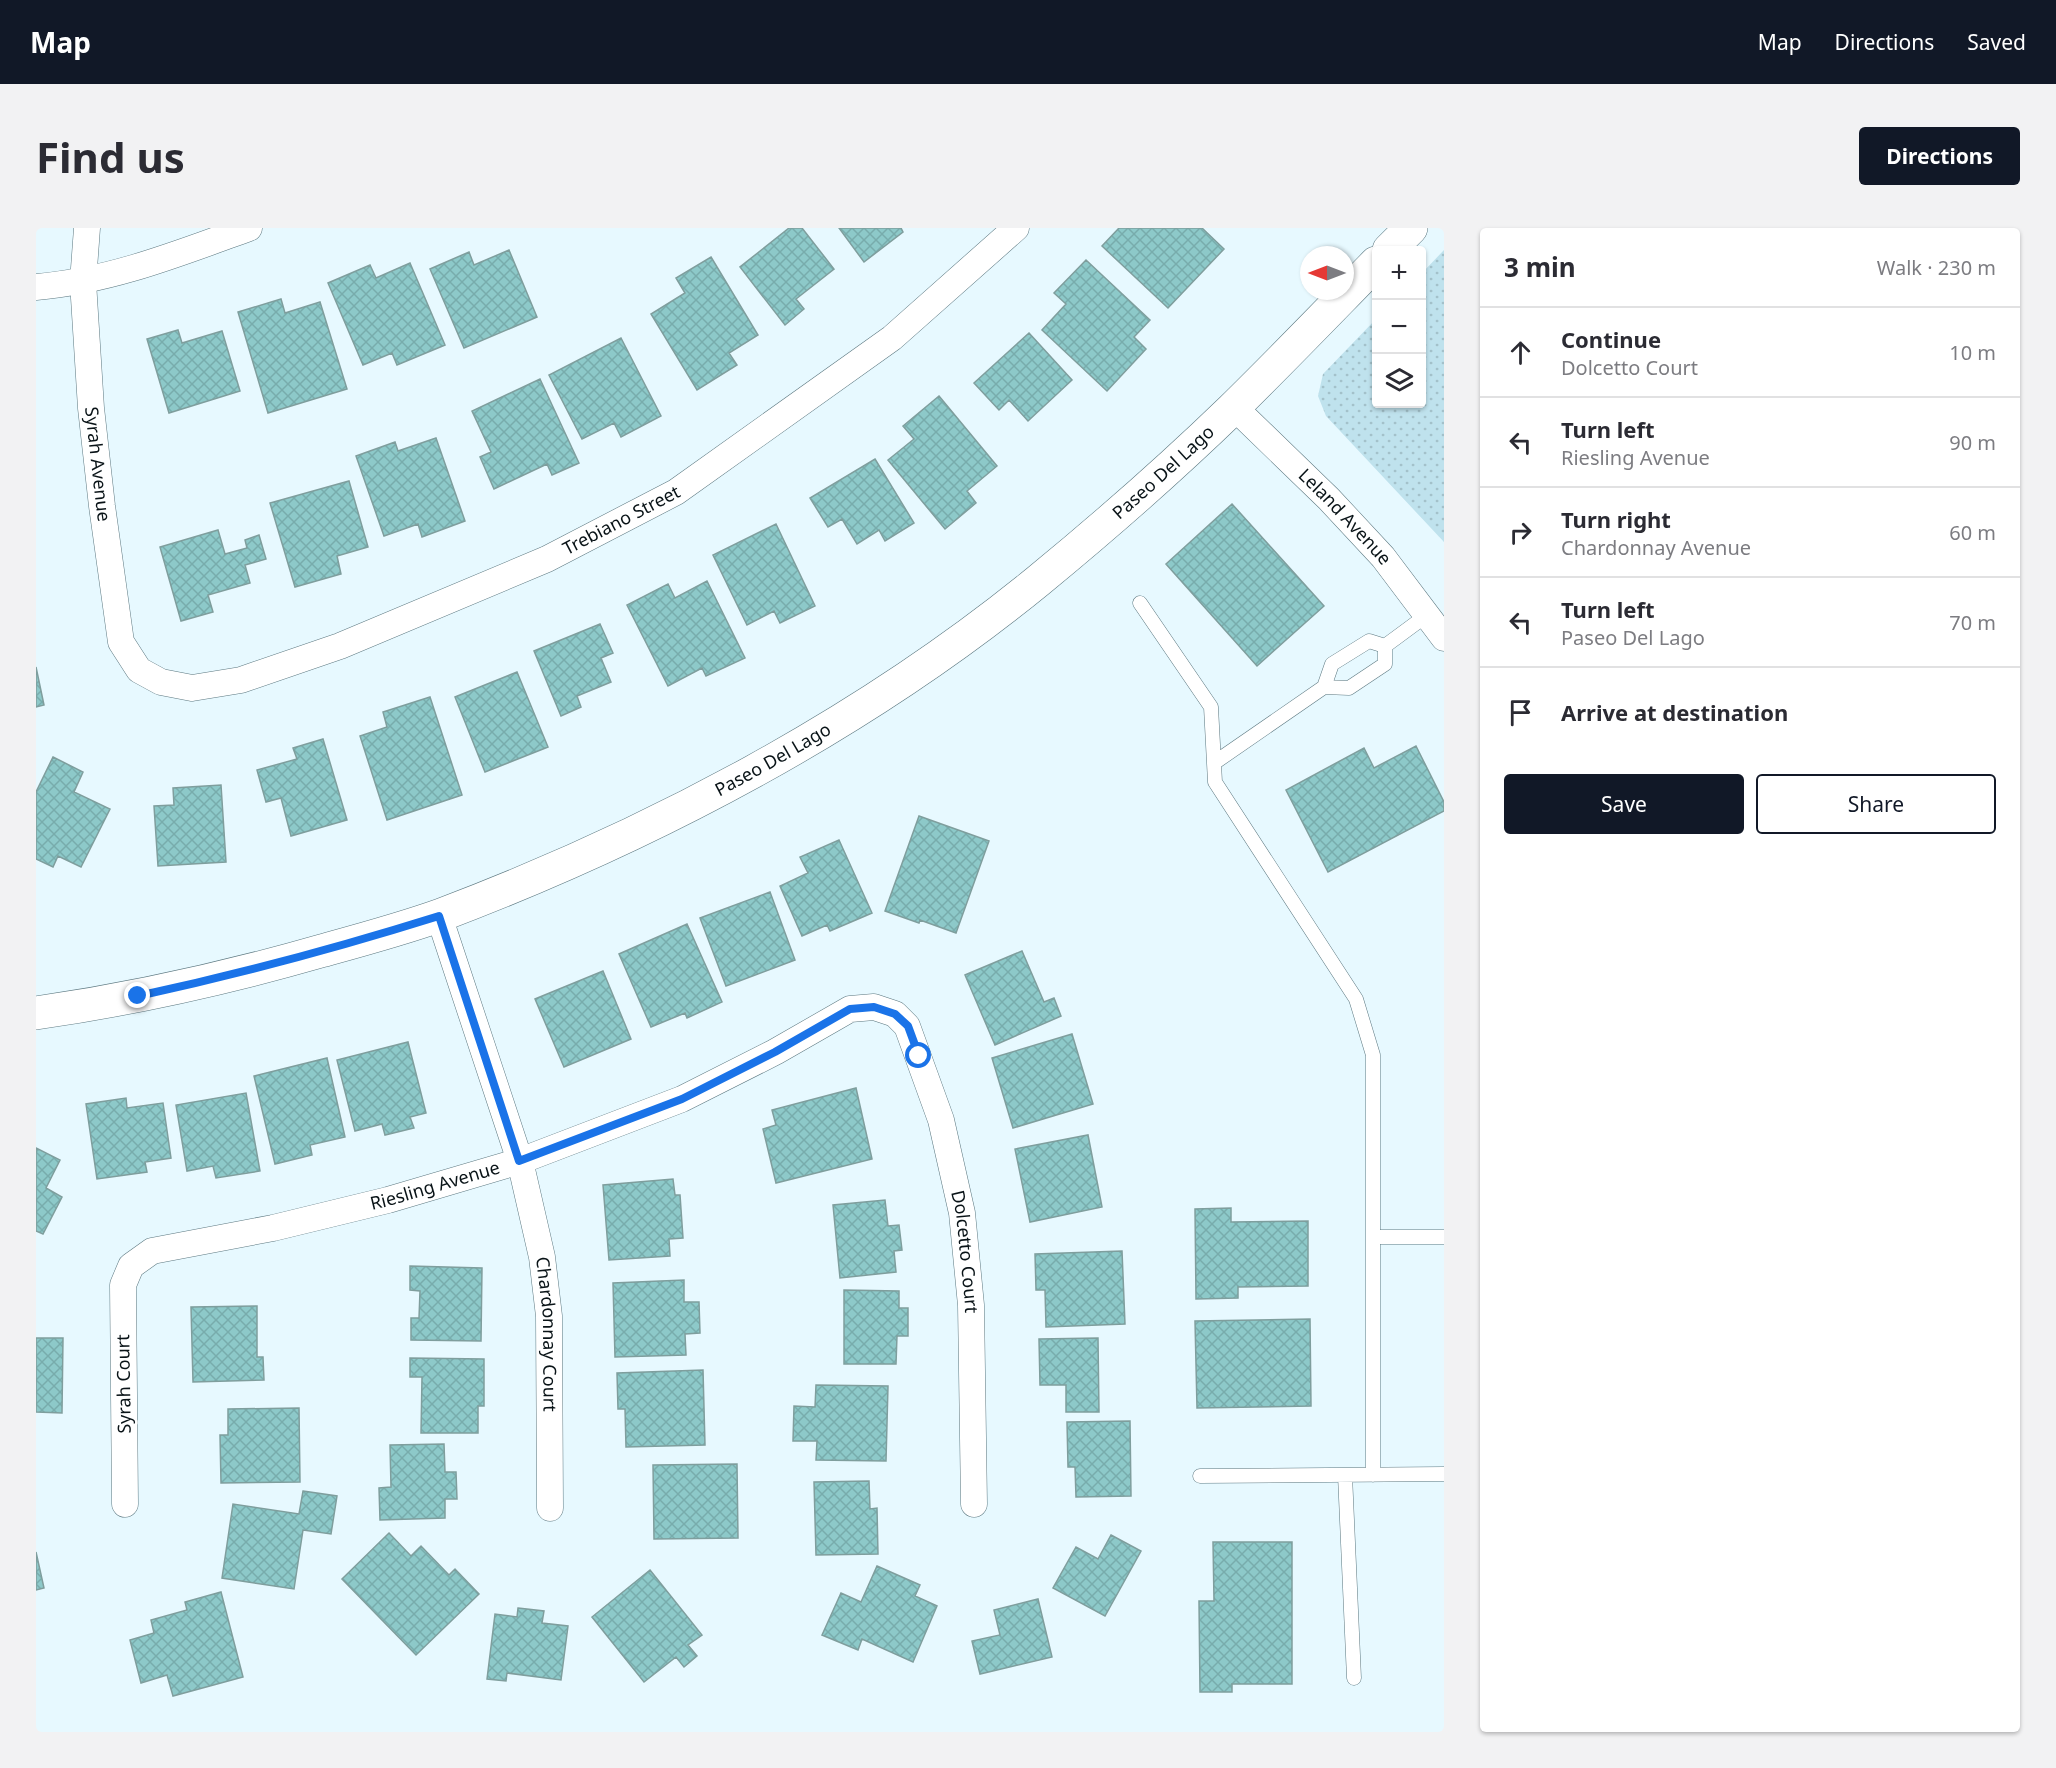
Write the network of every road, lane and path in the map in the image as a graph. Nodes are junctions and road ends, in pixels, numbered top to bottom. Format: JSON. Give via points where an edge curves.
{"nodes":[{"id":1,"x":87,"y":228,"type":"edge"},
{"id":2,"x":249,"y":228,"type":"edge"},
{"id":3,"x":1016,"y":228,"type":"edge"},
{"id":4,"x":1412,"y":228,"type":"edge"},
{"id":5,"x":1393,"y":246,"type":"edge"},
{"id":6,"x":1372,"y":268,"type":"edge"},
{"id":7,"x":83,"y":282,"type":"junction"},
{"id":8,"x":36,"y":287,"type":"edge"},
{"id":9,"x":1234,"y":407,"type":"junction"},
{"id":10,"x":1140,"y":603,"type":"dead end"},
{"id":11,"x":1427,"y":615,"type":"junction"},
{"id":12,"x":1444,"y":638,"type":"edge"},
{"id":13,"x":1385,"y":646,"type":"junction"},
{"id":14,"x":161,"y":682,"type":"joint"},
{"id":15,"x":1324,"y":687,"type":"junction"},
{"id":16,"x":1214,"y":763,"type":"junction"},
{"id":17,"x":439,"y":916,"type":"junction"},
{"id":18,"x":36,"y":1013,"type":"edge"},
{"id":19,"x":895,"y":1014,"type":"joint"},
{"id":20,"x":519,"y":1161,"type":"junction"},
{"id":21,"x":1373,"y":1237,"type":"junction"},
{"id":22,"x":1444,"y":1237,"type":"edge"},
{"id":23,"x":131,"y":1266,"type":"joint"},
{"id":24,"x":1373,"y":1474,"type":"junction"},
{"id":25,"x":1444,"y":1474,"type":"edge"},
{"id":26,"x":1344,"y":1475,"type":"junction"},
{"id":27,"x":1200,"y":1476,"type":"dead end"},
{"id":28,"x":125,"y":1504,"type":"dead end"},
{"id":29,"x":975,"y":1504,"type":"dead end"},
{"id":30,"x":550,"y":1508,"type":"dead end"},
{"id":31,"x":1354,"y":1678,"type":"dead end"}],
"edges":[{"from":1,"to":7,"type":"street","name":"Syrah Avenue"},
{"from":2,"to":7,"type":"street","via":[[182,253]]},
{"from":3,"to":14,"type":"street","name":"Trebiano Street","via":[[892,338],[676,492],[547,559],[340,646],[241,680],[192,688]]},
{"from":4,"to":5,"type":"street"},
{"from":6,"to":9,"type":"street","name":"Paseo Del Lago"},
{"from":7,"to":8,"type":"street"},
{"from":7,"to":14,"type":"street","name":"Syrah Avenue","via":[[93,430],[121,642],[139,670]]},
{"from":9,"to":11,"type":"street","name":"Leland Avenue","via":[[1329,499]]},
{"from":9,"to":17,"type":"street","name":"Paseo Del Lago","via":[[1134,500],[1035,584],[866,704],[759,768],[653,822]]},
{"from":10,"to":16,"type":"lane","via":[[1211,707]]},
{"from":11,"to":12,"type":"street","name":"Leland Avenue"},
{"from":11,"to":13,"type":"lane"},
{"from":13,"to":15,"type":"lane","via":[[1369,641],[1332,664]]},
{"from":13,"to":15,"type":"lane","via":[[1385,664],[1349,688]]},
{"from":15,"to":16,"type":"lane"},
{"from":16,"to":21,"type":"lane","via":[[1215,782],[1356,999],[1373,1055]]},
{"from":17,"to":18,"type":"street","name":"Paseo Del Lago","via":[[237,974]]},
{"from":17,"to":20,"type":"street","name":"Chardonnay Court"},
{"from":19,"to":20,"type":"street","name":"Riesling Avenue","via":[[874,1007],[850,1009],[682,1099]]},
{"from":19,"to":29,"type":"street","name":"Dolcetto Court","via":[[908,1026],[941,1120],[962,1213],[971,1305]]},
{"from":20,"to":23,"type":"street","name":"Riesling Avenue","via":[[296,1223],[152,1251]]},
{"from":20,"to":30,"type":"street","name":"Chardonnay Court","via":[[542,1257],[549,1316]]},
{"from":21,"to":22,"type":"lane"},
{"from":21,"to":24,"type":"lane"},
{"from":23,"to":28,"type":"street","name":"Syrah Court","via":[[123,1285]]},
{"from":24,"to":25,"type":"lane"},
{"from":24,"to":26,"type":"lane"},
{"from":26,"to":27,"type":"lane"},
{"from":26,"to":31,"type":"lane"}]}
